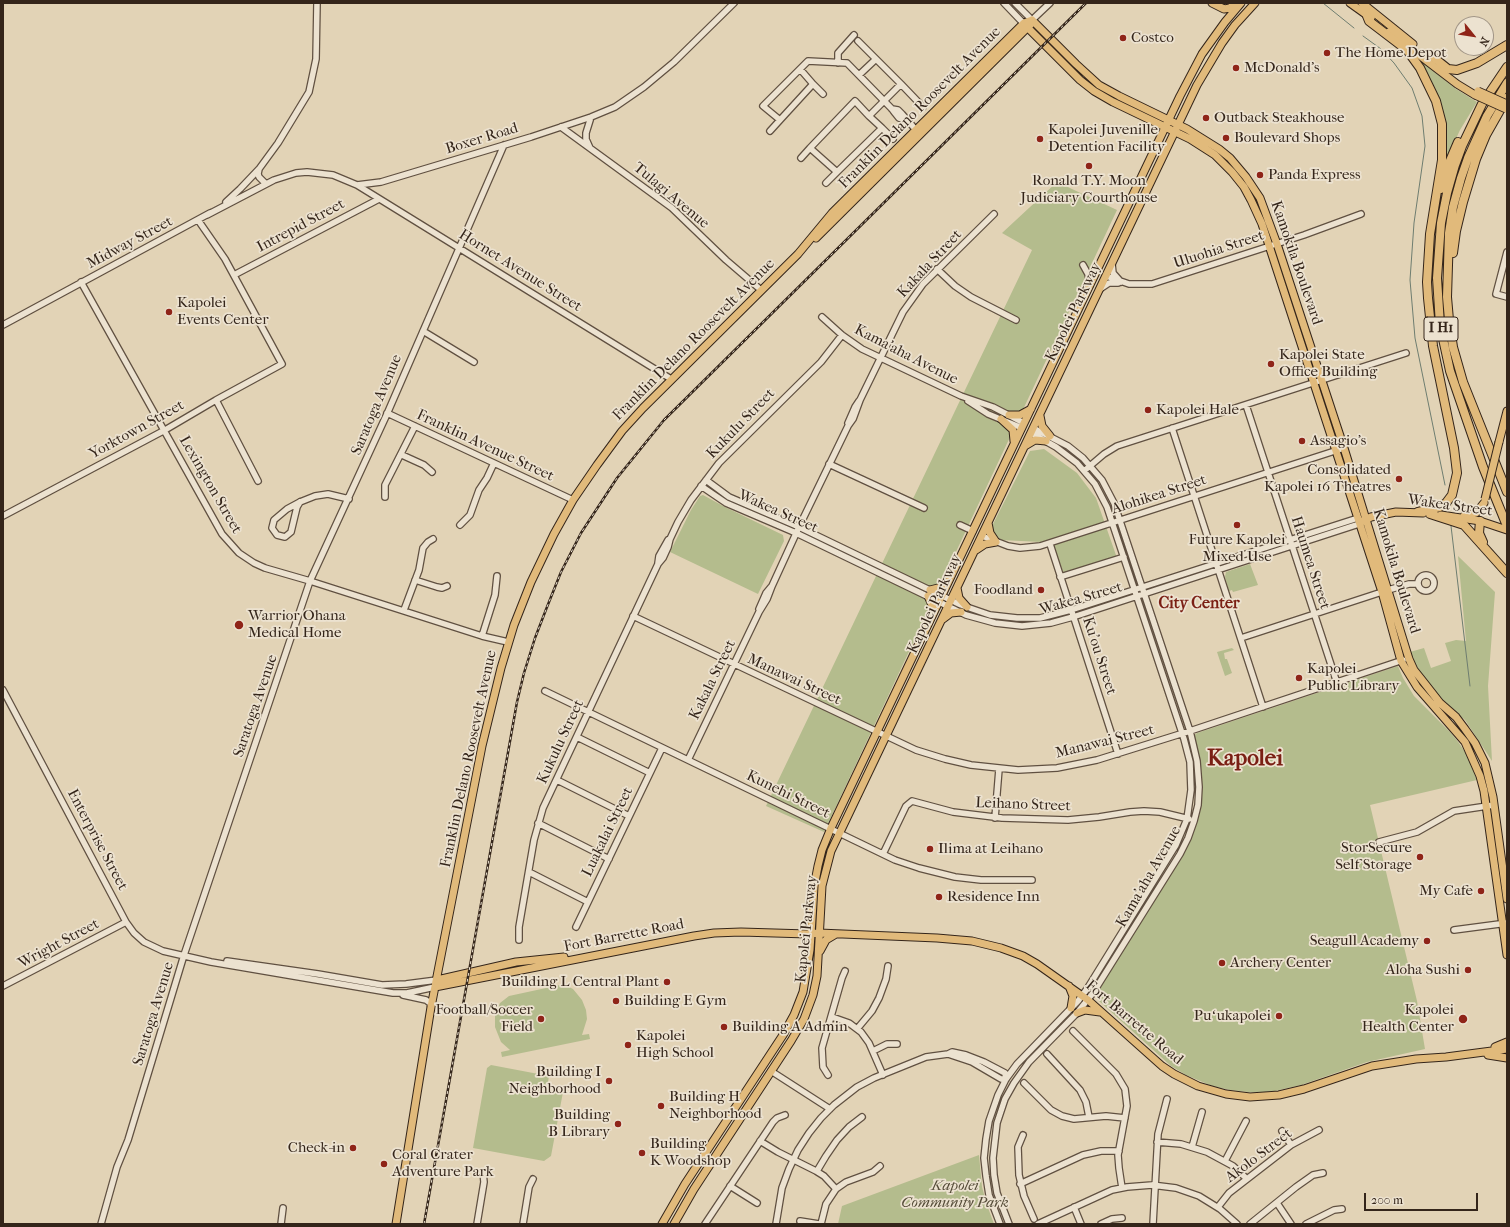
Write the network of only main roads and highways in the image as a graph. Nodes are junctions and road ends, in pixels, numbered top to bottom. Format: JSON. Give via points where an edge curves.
{"nodes":[{"id":1,"x":1212,"y":3,"type":"edge"},
{"id":2,"x":1235,"y":3,"type":"edge"},
{"id":3,"x":1241,"y":3,"type":"edge"},
{"id":4,"x":1255,"y":3,"type":"edge"},
{"id":5,"x":1350,"y":3,"type":"edge"},
{"id":6,"x":1362,"y":3,"type":"edge"},
{"id":7,"x":1367,"y":16,"type":"junction"},
{"id":8,"x":1032,"y":20,"type":"joint"},
{"id":9,"x":1026,"y":26,"type":"junction"},
{"id":10,"x":1507,"y":44,"type":"edge"},
{"id":11,"x":1428,"y":56,"type":"junction"},
{"id":12,"x":1507,"y":67,"type":"edge"},
{"id":13,"x":1463,"y":69,"type":"junction"},
{"id":14,"x":1456,"y":78,"type":"junction"},
{"id":15,"x":1507,"y":83,"type":"edge"},
{"id":16,"x":1108,"y":90,"type":"junction"},
{"id":17,"x":1477,"y":93,"type":"junction"},
{"id":18,"x":1104,"y":97,"type":"junction"},
{"id":19,"x":1507,"y":98,"type":"edge"},
{"id":20,"x":1482,"y":104,"type":"junction"},
{"id":21,"x":1507,"y":107,"type":"edge"},
{"id":22,"x":1167,"y":124,"type":"junction"},
{"id":23,"x":1176,"y":128,"type":"junction"},
{"id":24,"x":1430,"y":234,"type":"junction"},
{"id":25,"x":798,"y":254,"type":"junction"},
{"id":26,"x":1096,"y":272,"type":"junction"},
{"id":27,"x":1106,"y":276,"type":"junction"},
{"id":28,"x":1427,"y":282,"type":"junction"},
{"id":29,"x":1447,"y":297,"type":"junction"},
{"id":30,"x":1031,"y":409,"type":"junction"},
{"id":31,"x":1507,"y":411,"type":"edge"},
{"id":32,"x":1041,"y":413,"type":"junction"},
{"id":33,"x":1009,"y":415,"type":"road end"},
{"id":34,"x":1001,"y":419,"type":"road end"},
{"id":35,"x":1023,"y":426,"type":"junction"},
{"id":36,"x":1032,"y":430,"type":"junction"},
{"id":37,"x":1014,"y":444,"type":"junction"},
{"id":38,"x":1025,"y":446,"type":"junction"},
{"id":39,"x":1483,"y":467,"type":"junction"},
{"id":40,"x":1507,"y":492,"type":"edge"},
{"id":41,"x":1484,"y":501,"type":"junction"},
{"id":42,"x":1418,"y":512,"type":"junction"},
{"id":43,"x":1430,"y":514,"type":"junction"},
{"id":44,"x":1459,"y":517,"type":"junction"},
{"id":45,"x":1366,"y":519,"type":"junction"},
{"id":46,"x":1359,"y":521,"type":"junction"},
{"id":47,"x":1480,"y":521,"type":"junction"},
{"id":48,"x":988,"y":523,"type":"junction"},
{"id":49,"x":1503,"y":526,"type":"edge"},
{"id":50,"x":1507,"y":530,"type":"edge"},
{"id":51,"x":973,"y":531,"type":"junction"},
{"id":52,"x":982,"y":536,"type":"junction"},
{"id":53,"x":1487,"y":550,"type":"junction"},
{"id":54,"x":975,"y":551,"type":"junction"},
{"id":55,"x":1507,"y":573,"type":"edge"},
{"id":56,"x":949,"y":581,"type":"junction"},
{"id":57,"x":957,"y":588,"type":"junction"},
{"id":58,"x":1385,"y":591,"type":"junction"},
{"id":59,"x":967,"y":607,"type":"road end"},
{"id":60,"x":961,"y":612,"type":"road end"},
{"id":61,"x":932,"y":616,"type":"junction"},
{"id":62,"x":942,"y":619,"type":"junction"},
{"id":63,"x":1507,"y":899,"type":"edge"},
{"id":64,"x":1505,"y":922,"type":"edge"},
{"id":65,"x":814,"y":932,"type":"junction"},
{"id":66,"x":786,"y":933,"type":"junction"},
{"id":67,"x":837,"y":933,"type":"junction"},
{"id":68,"x":810,"y":950,"type":"junction"},
{"id":69,"x":818,"y":955,"type":"junction"},
{"id":70,"x":1507,"y":955,"type":"edge"},
{"id":71,"x":439,"y":969,"type":"junction"},
{"id":72,"x":451,"y":977,"type":"junction"},
{"id":73,"x":436,"y":983,"type":"junction"},
{"id":74,"x":1069,"y":986,"type":"junction"},
{"id":75,"x":1102,"y":1013,"type":"junction"},
{"id":76,"x":1507,"y":1042,"type":"edge"},
{"id":77,"x":1507,"y":1049,"type":"edge"},
{"id":78,"x":1469,"y":1054,"type":"junction"},
{"id":79,"x":1507,"y":1058,"type":"edge"},
{"id":80,"x":763,"y":1066,"type":"junction"},
{"id":81,"x":772,"y":1071,"type":"junction"},
{"id":82,"x":396,"y":1224,"type":"edge"},
{"id":83,"x":662,"y":1224,"type":"edge"},
{"id":84,"x":674,"y":1224,"type":"edge"}],
"edges":[{"from":1,"to":2,"type":"main road","via":[[1224,9]]},
{"from":3,"to":22,"type":"main road","name":"Kapolei Parkway","via":[[1202,54]]},
{"from":4,"to":23,"type":"main road","name":"Kapolei Parkway","via":[[1235,25],[1214,55]]},
{"from":5,"to":7,"type":"main road"},
{"from":6,"to":11,"type":"main road"},
{"from":7,"to":17,"type":"main road","via":[[1457,84]]},
{"from":7,"to":24,"type":"highway","via":[[1369,21],[1407,50],[1420,68],[1436,101],[1442,124],[1442,153]]},
{"from":8,"to":9,"type":"main road","name":"Franklin Delano Roosevelt Avenue"},
{"from":8,"to":16,"type":"main road","name":"Kamokila Boulevard","via":[[1088,76]]},
{"from":9,"to":18,"type":"main road","name":"Kamokila Boulevard","via":[[1080,80]]},
{"from":9,"to":25,"type":"main road","name":"Franklin Delano Roosevelt Avenue"},
{"from":9,"to":25,"type":"main road","name":"Franklin Delano Roosevelt Avenue","via":[[826,219]]},
{"from":10,"to":13,"type":"highway"},
{"from":11,"to":13,"type":"highway","via":[[1433,56],[1448,69]]},
{"from":11,"to":14,"type":"main road"},
{"from":12,"to":20,"type":"highway","number":"I H1"},
{"from":13,"to":14,"type":"highway"},
{"from":14,"to":17,"type":"main road"},
{"from":15,"to":29,"type":"highway","number":"I H1","via":[[1486,116],[1461,178],[1449,233]]},
{"from":16,"to":18,"type":"main road"},
{"from":16,"to":22,"type":"main road","name":"Kamokila Boulevard"},
{"from":17,"to":21,"type":"main road","bridge":true},
{"from":18,"to":22,"type":"main road","name":"Kamokila Boulevard"},
{"from":19,"to":29,"type":"highway","via":[[1486,135],[1468,184],[1456,231]]},
{"from":20,"to":24,"type":"highway","via":[[1457,145],[1443,182]]},
{"from":20,"to":39,"type":"highway","number":"I H1","via":[[1462,146],[1447,193],[1441,224],[1438,278],[1440,325],[1448,365]]},
{"from":22,"to":23,"type":"main road","name":"Kamokila Boulevard"},
{"from":22,"to":26,"type":"main road","name":"Kapolei Parkway"},
{"from":23,"to":27,"type":"main road","name":"Kapolei Parkway"},
{"from":23,"to":45,"type":"main road","name":"Kamokila Boulevard","via":[[1219,148],[1246,177],[1263,204]]},
{"from":23,"to":46,"type":"main road","name":"Kamokila Boulevard","via":[[1209,151],[1232,172],[1252,200]]},
{"from":24,"to":28,"type":"highway"},
{"from":25,"to":71,"type":"main road","name":"Franklin Delano Roosevelt Avenue","via":[[671,378],[622,431],[574,500],[536,569],[508,642],[494,694]]},
{"from":26,"to":27,"type":"main road"},
{"from":26,"to":30,"type":"main road","name":"Kapolei Parkway"},
{"from":27,"to":32,"type":"main road","name":"Kapolei Parkway"},
{"from":28,"to":39,"type":"highway","via":[[1441,360],[1469,437]]},
{"from":28,"to":42,"type":"highway","via":[[1433,346],[1457,473],[1452,495],[1446,503]]},
{"from":29,"to":40,"type":"highway","number":"I H1","via":[[1453,347],[1463,382]]},
{"from":30,"to":33,"type":"main road","via":[[1020,416]]},
{"from":30,"to":35,"type":"main road","name":"Kapolei Parkway"},
{"from":31,"to":41,"type":"main road","bridge":true},
{"from":32,"to":36,"type":"main road","name":"Kapolei Parkway"},
{"from":32,"to":38,"type":"main road","via":[[1042,426],[1048,439],[1035,440]]},
{"from":34,"to":37,"type":"main road","via":[[1013,430]]},
{"from":35,"to":36,"type":"main road"},
{"from":35,"to":37,"type":"main road","name":"Kapolei Parkway"},
{"from":36,"to":38,"type":"main road","name":"Kapolei Parkway"},
{"from":37,"to":51,"type":"main road","name":"Kapolei Parkway"},
{"from":38,"to":48,"type":"main road","name":"Kapolei Parkway"},
{"from":39,"to":49,"type":"highway","number":"I H1"},
{"from":41,"to":44,"type":"main road","via":[[1476,512]]},
{"from":41,"to":47,"type":"main road"},
{"from":42,"to":43,"type":"main road","name":"Wakea Street"},
{"from":42,"to":45,"type":"main road","name":"Wakea Street","via":[[1396,512]]},
{"from":43,"to":44,"type":"main road","name":"Wakea Street"},
{"from":43,"to":53,"type":"highway","via":[[1464,525]]},
{"from":44,"to":47,"type":"main road","name":"Wakea Street"},
{"from":45,"to":46,"type":"main road","name":"Wakea Street"},
{"from":45,"to":58,"type":"main road","name":"Kamokila Boulevard"},
{"from":46,"to":58,"type":"main road","name":"Kamokila Boulevard"},
{"from":47,"to":49,"type":"main road","name":"Wakea Street"},
{"from":47,"to":53,"type":"highway","via":[[1479,533]]},
{"from":48,"to":52,"type":"main road","name":"Kapolei Parkway"},
{"from":48,"to":54,"type":"main road","via":[[990,533],[996,542],[985,544]]},
{"from":49,"to":50,"type":"main road","name":"Wakea Street"},
{"from":51,"to":52,"type":"main road"},
{"from":51,"to":56,"type":"main road","name":"Kapolei Parkway"},
{"from":52,"to":54,"type":"main road","name":"Kapolei Parkway"},
{"from":53,"to":55,"type":"highway"},
{"from":54,"to":57,"type":"main road","name":"Kapolei Parkway"},
{"from":56,"to":61,"type":"main road","name":"Kapolei Parkway"},
{"from":56,"to":61,"type":"main road","via":[[928,593]]},
{"from":57,"to":59,"type":"main road","via":[[959,598]]},
{"from":57,"to":62,"type":"main road","name":"Kapolei Parkway"},
{"from":58,"to":63,"type":"main road","name":"Kamokila Boulevard","via":[[1414,670],[1440,703],[1456,717],[1485,762],[1492,787]]},
{"from":58,"to":64,"type":"main road","name":"Kamokila Boulevard","via":[[1401,661],[1416,687],[1465,742],[1482,782]]},
{"from":60,"to":62,"type":"main road","via":[[952,613]]},
{"from":61,"to":65,"type":"main road","name":"Kapolei Parkway","via":[[831,828],[814,887]]},
{"from":62,"to":65,"type":"main road","name":"Kapolei Parkway","via":[[831,852]]},
{"from":64,"to":70,"type":"main road","name":"Kamokila Boulevard"},
{"from":65,"to":66,"type":"main road","name":"Fort Barrette Road"},
{"from":65,"to":67,"type":"main road","name":"Fort Barrette Road"},
{"from":65,"to":68,"type":"main road","name":"Kapolei Parkway"},
{"from":65,"to":69,"type":"main road","name":"Kapolei Parkway"},
{"from":65,"to":72,"type":"main road","name":"Fort Barrette Road","via":[[741,927],[706,930],[563,957],[516,962]]},
{"from":66,"to":68,"type":"main road","via":[[805,938]]},
{"from":66,"to":73,"type":"main road","name":"Fort Barrette Road","via":[[734,932],[694,936]]},
{"from":67,"to":69,"type":"main road","via":[[826,940]]},
{"from":67,"to":74,"type":"main road","name":"Fort Barrette Road","via":[[972,941],[1023,956],[1047,969]]},
{"from":68,"to":80,"type":"main road","name":"Kapolei Parkway","via":[[798,1008]]},
{"from":69,"to":81,"type":"main road","name":"Kapolei Parkway","via":[[815,985],[807,1012]]},
{"from":71,"to":72,"type":"main road"},
{"from":71,"to":73,"type":"main road","name":"Franklin Delano Roosevelt Avenue"},
{"from":72,"to":73,"type":"main road","name":"Fort Barrette Road"},
{"from":73,"to":82,"type":"main road","name":"Franklin Delano Roosevelt Avenue"},
{"from":74,"to":75,"type":"main road","name":"Fort Barrette Road"},
{"from":74,"to":75,"type":"main road","via":[[1074,1011]]},
{"from":75,"to":78,"type":"main road","name":"Fort Barrette Road","via":[[1174,1074],[1198,1086],[1235,1096],[1279,1095],[1304,1090],[1372,1066]]},
{"from":76,"to":78,"type":"main road","via":[[1499,1047]]},
{"from":77,"to":78,"type":"main road","name":"Fort Barrette Road"},
{"from":78,"to":79,"type":"main road"},
{"from":80,"to":81,"type":"main road"},
{"from":80,"to":83,"type":"main road","name":"Kapolei Parkway","via":[[685,1184]]},
{"from":81,"to":84,"type":"main road","name":"Kapolei Parkway","via":[[694,1189]]}]}
